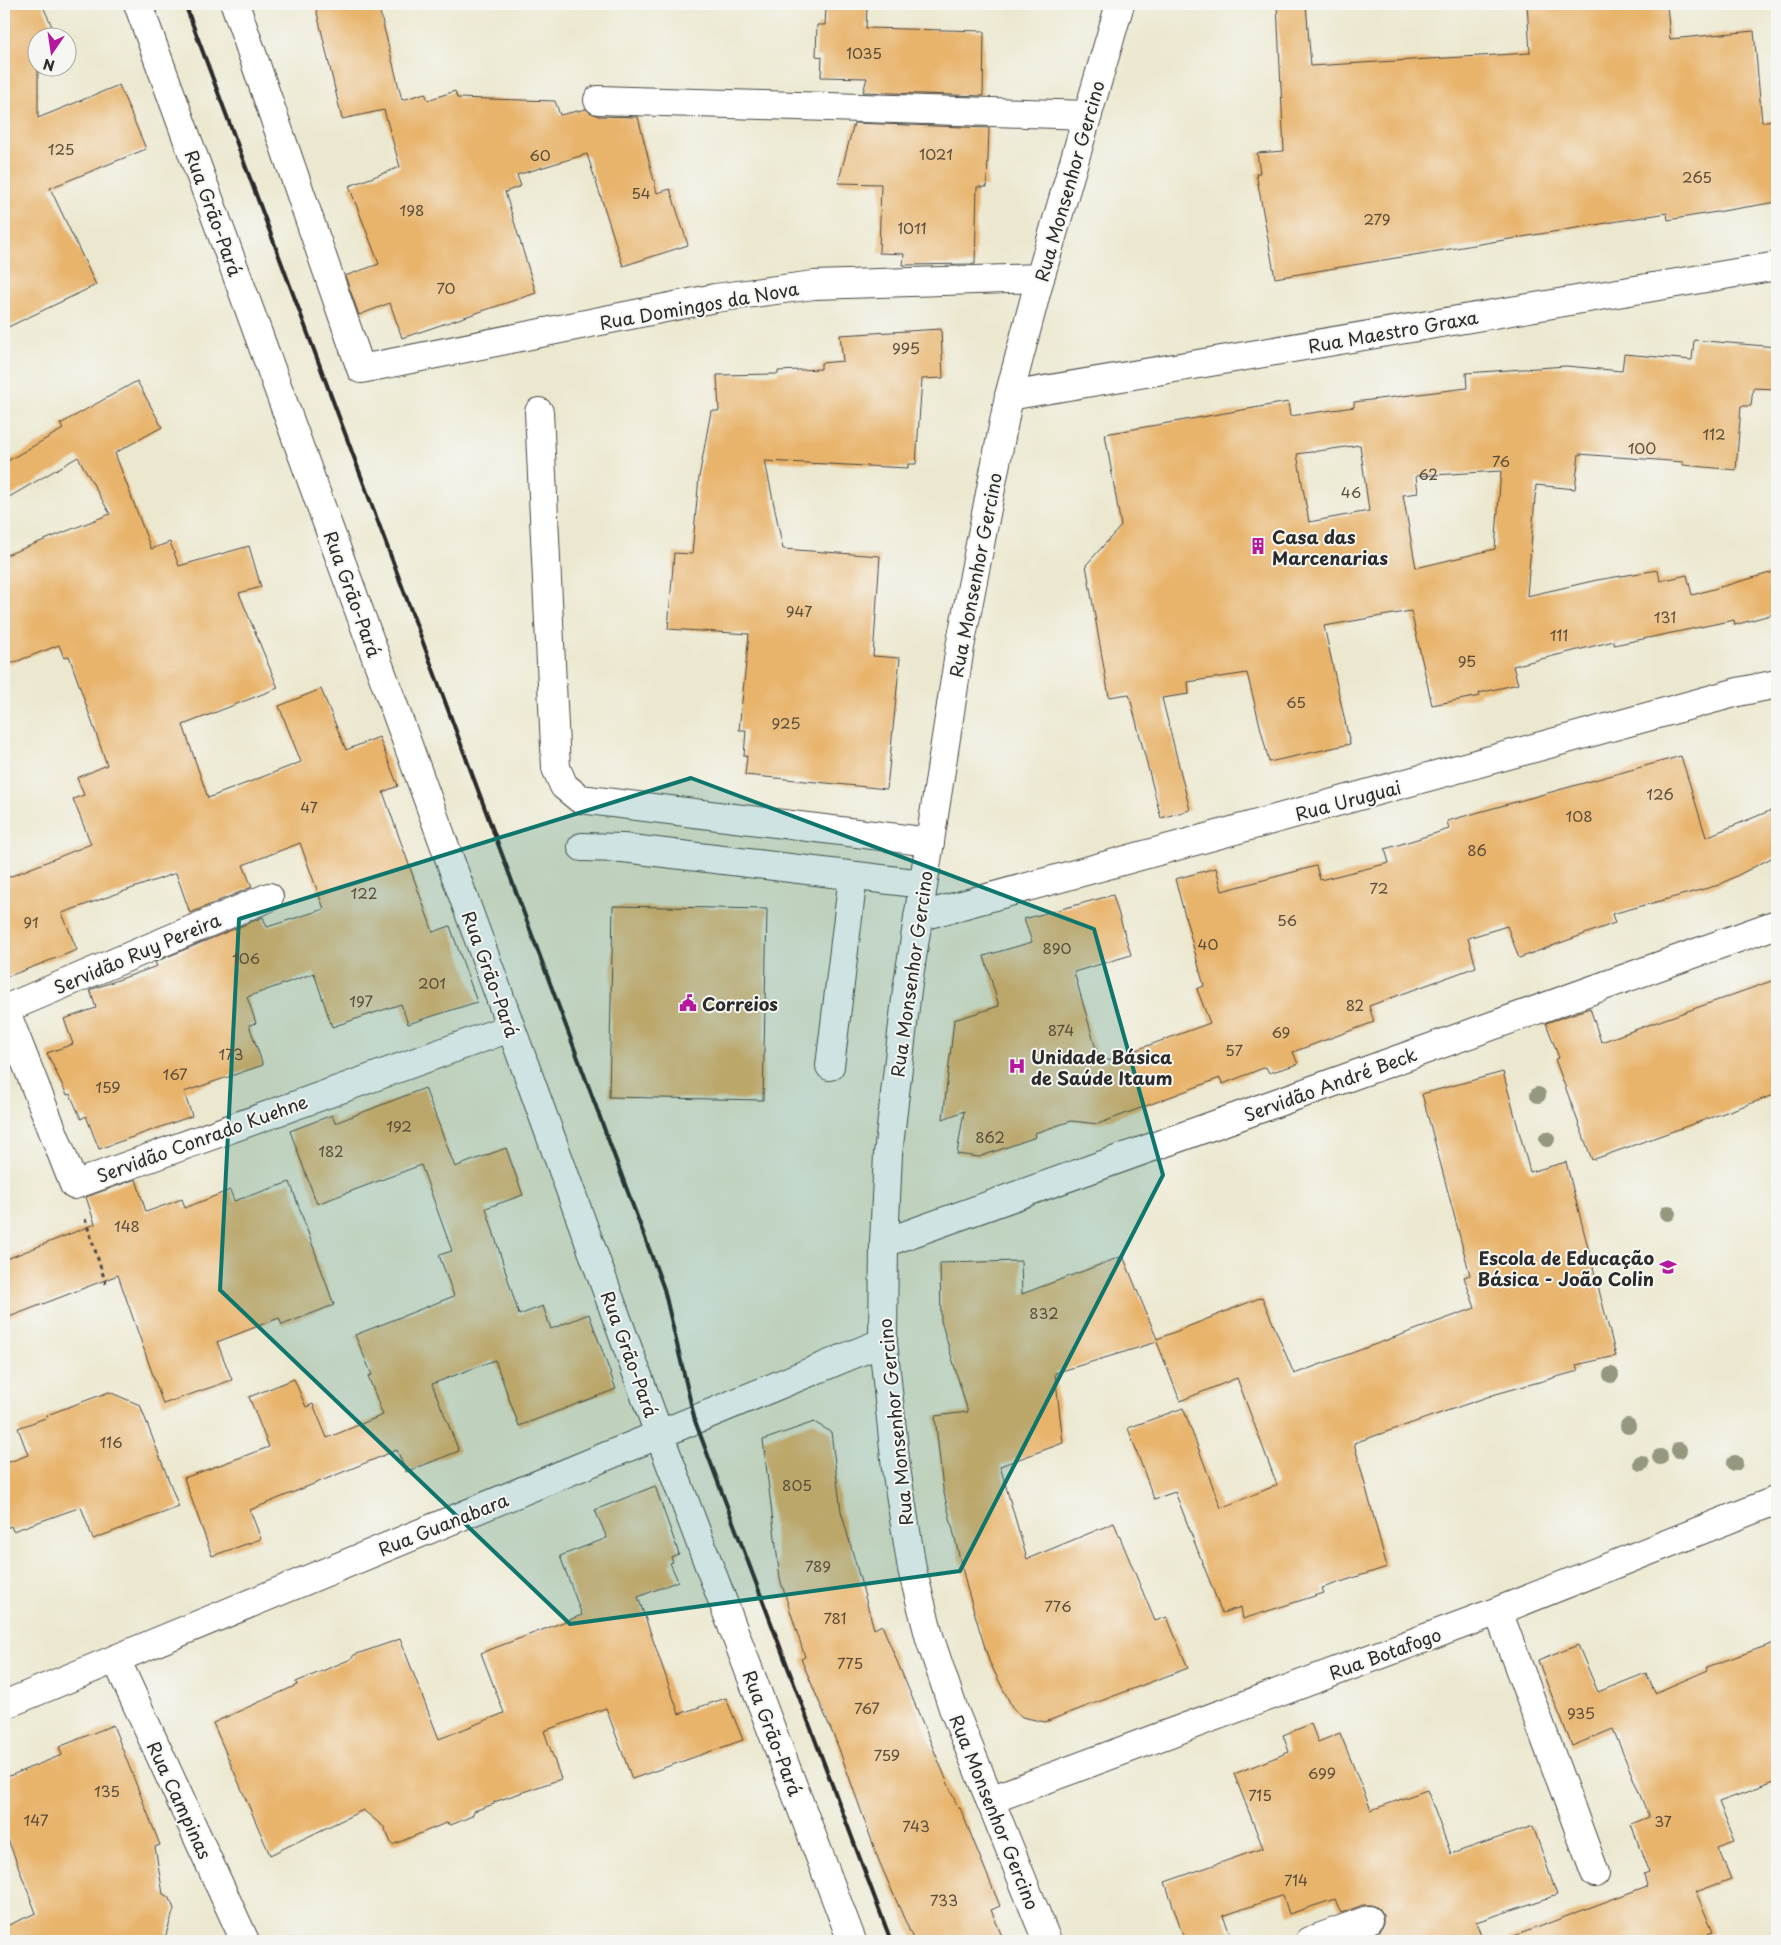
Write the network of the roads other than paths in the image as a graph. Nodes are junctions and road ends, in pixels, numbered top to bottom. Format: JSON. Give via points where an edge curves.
{"nodes":[{"id":1,"x":138,"y":4,"type":"edge"},
{"id":2,"x":235,"y":4,"type":"edge"},
{"id":3,"x":1120,"y":4,"type":"edge"},
{"id":4,"x":598,"y":100,"type":"dead end"},
{"id":5,"x":1088,"y":115,"type":"junction"},
{"id":6,"x":1777,"y":266,"type":"edge"},
{"id":7,"x":1040,"y":278,"type":"junction"},
{"id":8,"x":1009,"y":396,"type":"junction"},
{"id":9,"x":539,"y":412,"type":"dead end"},
{"id":10,"x":1777,"y":684,"type":"edge"},
{"id":11,"x":930,"y":842,"type":"junction"},
{"id":12,"x":582,"y":846,"type":"dead end"},
{"id":13,"x":853,"y":876,"type":"junction"},
{"id":14,"x":923,"y":884,"type":"junction"},
{"id":15,"x":269,"y":897,"type":"dead end"},
{"id":16,"x":918,"y":917,"type":"junction"},
{"id":17,"x":1777,"y":924,"type":"edge"},
{"id":18,"x":4,"y":1008,"type":"edge"},
{"id":19,"x":510,"y":1028,"type":"junction"},
{"id":20,"x":830,"y":1066,"type":"dead end"},
{"id":21,"x":884,"y":1243,"type":"junction"},
{"id":22,"x":883,"y":1342,"type":"junction"},
{"id":23,"x":660,"y":1434,"type":"junction"},
{"id":24,"x":1777,"y":1500,"type":"edge"},
{"id":25,"x":1498,"y":1611,"type":"junction"},
{"id":26,"x":116,"y":1659,"type":"junction"},
{"id":27,"x":4,"y":1705,"type":"edge"},
{"id":28,"x":990,"y":1800,"type":"junction"},
{"id":29,"x":1595,"y":1873,"type":"dead end"},
{"id":30,"x":1368,"y":1920,"type":"dead end"},
{"id":31,"x":245,"y":1941,"type":"edge"},
{"id":32,"x":852,"y":1941,"type":"edge"},
{"id":33,"x":1047,"y":1941,"type":"edge"},
{"id":34,"x":1310,"y":1941,"type":"edge"}],
"edges":[{"from":1,"to":19,"type":"street","name":"Rua Grão-Pará"},
{"from":2,"to":7,"type":"street","name":"Rua Domingos da Nova","via":[[361,369],[715,298],[814,285]]},
{"from":3,"to":5,"type":"street","name":"Rua Monsenhor Gercino"},
{"from":4,"to":5,"type":"street"},
{"from":5,"to":7,"type":"street","name":"Rua Monsenhor Gercino"},
{"from":6,"to":8,"type":"street","name":"Rua Maestro Graxa"},
{"from":7,"to":8,"type":"street","name":"Rua Monsenhor Gercino"},
{"from":8,"to":11,"type":"street","name":"Rua Monsenhor Gercino","via":[[960,648]]},
{"from":9,"to":11,"type":"street","via":[[556,768],[564,786],[580,799]]},
{"from":10,"to":16,"type":"street","name":"Rua Uruguai"},
{"from":11,"to":14,"type":"street","name":"Rua Monsenhor Gercino"},
{"from":12,"to":13,"type":"street","via":[[623,848]]},
{"from":13,"to":14,"type":"street"},
{"from":13,"to":20,"type":"street"},
{"from":14,"to":16,"type":"street","name":"Rua Monsenhor Gercino"},
{"from":15,"to":18,"type":"street","name":"Servidão Ruy Pereira"},
{"from":16,"to":21,"type":"street","name":"Rua Monsenhor Gercino","via":[[888,1154]]},
{"from":17,"to":21,"type":"street","name":"Servidão André Beck"},
{"from":18,"to":19,"type":"street","name":"Servidão Conrado Kuehne","via":[[74,1185]]},
{"from":19,"to":23,"type":"street","name":"Rua Grão-Pará"},
{"from":21,"to":22,"type":"street","name":"Rua Monsenhor Gercino"},
{"from":22,"to":23,"type":"street","name":"Rua Guanabara"},
{"from":22,"to":28,"type":"street","name":"Rua Monsenhor Gercino","via":[[896,1468],[912,1569],[930,1639],[953,1708]]},
{"from":23,"to":26,"type":"street","name":"Rua Guanabara"},
{"from":23,"to":32,"type":"street","name":"Rua Grão-Pará"},
{"from":24,"to":25,"type":"street","name":"Rua Botafogo"},
{"from":25,"to":28,"type":"street","name":"Rua Botafogo"},
{"from":25,"to":29,"type":"street"},
{"from":26,"to":27,"type":"street","name":"Rua Guanabara"},
{"from":26,"to":31,"type":"street","name":"Rua Campinas"},
{"from":28,"to":33,"type":"street","name":"Rua Monsenhor Gercino"},
{"from":30,"to":34,"type":"street"}]}
